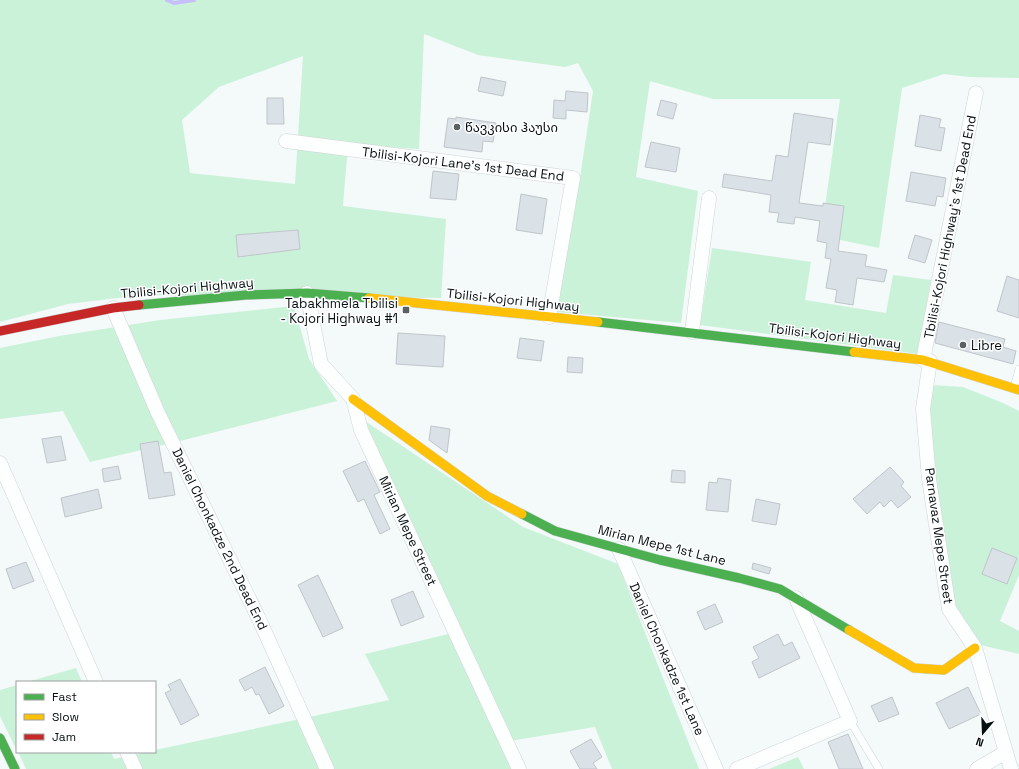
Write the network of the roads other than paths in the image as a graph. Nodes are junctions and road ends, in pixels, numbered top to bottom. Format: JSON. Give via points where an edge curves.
{"nodes":[{"id":1,"x":976,"y":93,"type":"dead end"},
{"id":2,"x":286,"y":141,"type":"dead end"},
{"id":3,"x":709,"y":198,"type":"dead end"},
{"id":4,"x":307,"y":293,"type":"junction"},
{"id":5,"x":113,"y":308,"type":"junction"},
{"id":6,"x":549,"y":317,"type":"junction"},
{"id":7,"x":0,"y":331,"type":"edge"},
{"id":8,"x":692,"y":332,"type":"junction"},
{"id":9,"x":926,"y":361,"type":"junction"},
{"id":10,"x":1019,"y":369,"type":"edge"},
{"id":11,"x":1016,"y":389,"type":"edge"},
{"id":12,"x":353,"y":399,"type":"junction"},
{"id":13,"x":0,"y":463,"type":"edge"},
{"id":14,"x":619,"y":549,"type":"junction"},
{"id":15,"x":796,"y":598,"type":"junction"},
{"id":16,"x":975,"y":648,"type":"junction"},
{"id":17,"x":96,"y":681,"type":"edge"},
{"id":18,"x":850,"y":721,"type":"junction"},
{"id":19,"x":0,"y":738,"type":"edge"},
{"id":20,"x":1006,"y":752,"type":"junction"},
{"id":21,"x":128,"y":753,"type":"edge"},
{"id":22,"x":15,"y":769,"type":"edge"},
{"id":23,"x":135,"y":769,"type":"edge"},
{"id":24,"x":327,"y":769,"type":"edge"},
{"id":25,"x":519,"y":769,"type":"edge"},
{"id":26,"x":716,"y":769,"type":"edge"},
{"id":27,"x":737,"y":769,"type":"edge"},
{"id":28,"x":879,"y":769,"type":"edge"},
{"id":29,"x":976,"y":769,"type":"edge"},
{"id":30,"x":1011,"y":769,"type":"edge"}],
"edges":[{"from":1,"to":9,"type":"street","name":"Tbilisi-Kojori Highway's 1st Dead End"},
{"from":2,"to":6,"type":"street","name":"Tbilisi-Kojori Lane's 1st Dead End","via":[[573,178]]},
{"from":3,"to":8,"type":"street"},
{"from":4,"to":5,"type":"main road","name":"Tbilisi-Kojori Highway","via":[[246,294]]},
{"from":4,"to":6,"type":"main road","name":"Tbilisi-Kojori Highway"},
{"from":4,"to":12,"type":"street","name":"Mirian Mepe Street","via":[[321,364]]},
{"from":5,"to":7,"type":"main road","name":"Tbilisi-Kojori Highway"},
{"from":5,"to":24,"type":"street","name":"Daniel Chonkadze 2nd Dead End","via":[[158,413],[258,617]]},
{"from":6,"to":8,"type":"main road","name":"Tbilisi-Kojori Highway"},
{"from":8,"to":9,"type":"main road","name":"Tbilisi-Kojori Highway"},
{"from":9,"to":11,"type":"main road","name":"Tbilisi-Kojori Highway"},
{"from":9,"to":16,"type":"street","name":"Parnavaz Mepe Street","via":[[924,409],[929,479],[949,609]]},
{"from":10,"to":11,"type":"lane"},
{"from":12,"to":14,"type":"main road","name":"Mirian Mepe 1st Lane","via":[[487,496],[555,531]]},
{"from":12,"to":25,"type":"street","name":"Mirian Mepe Street","via":[[361,430]]},
{"from":13,"to":17,"type":"street"},
{"from":14,"to":15,"type":"main road","name":"Mirian Mepe 1st Lane","via":[[780,589]]},
{"from":14,"to":26,"type":"street","name":"Daniel Chonkadze 1st Lane"},
{"from":15,"to":16,"type":"main road","name":"Mirian Mepe 1st Lane","via":[[914,668],[944,670]]},
{"from":15,"to":18,"type":"street"},
{"from":16,"to":20,"type":"street","name":"Parnavaz Mepe Street"},
{"from":18,"to":27,"type":"street"},
{"from":18,"to":28,"type":"lane"},
{"from":19,"to":22,"type":"main road"},
{"from":20,"to":29,"type":"street"},
{"from":20,"to":30,"type":"street","name":"Parnavaz Mepe Street"},
{"from":21,"to":23,"type":"street"}]}
